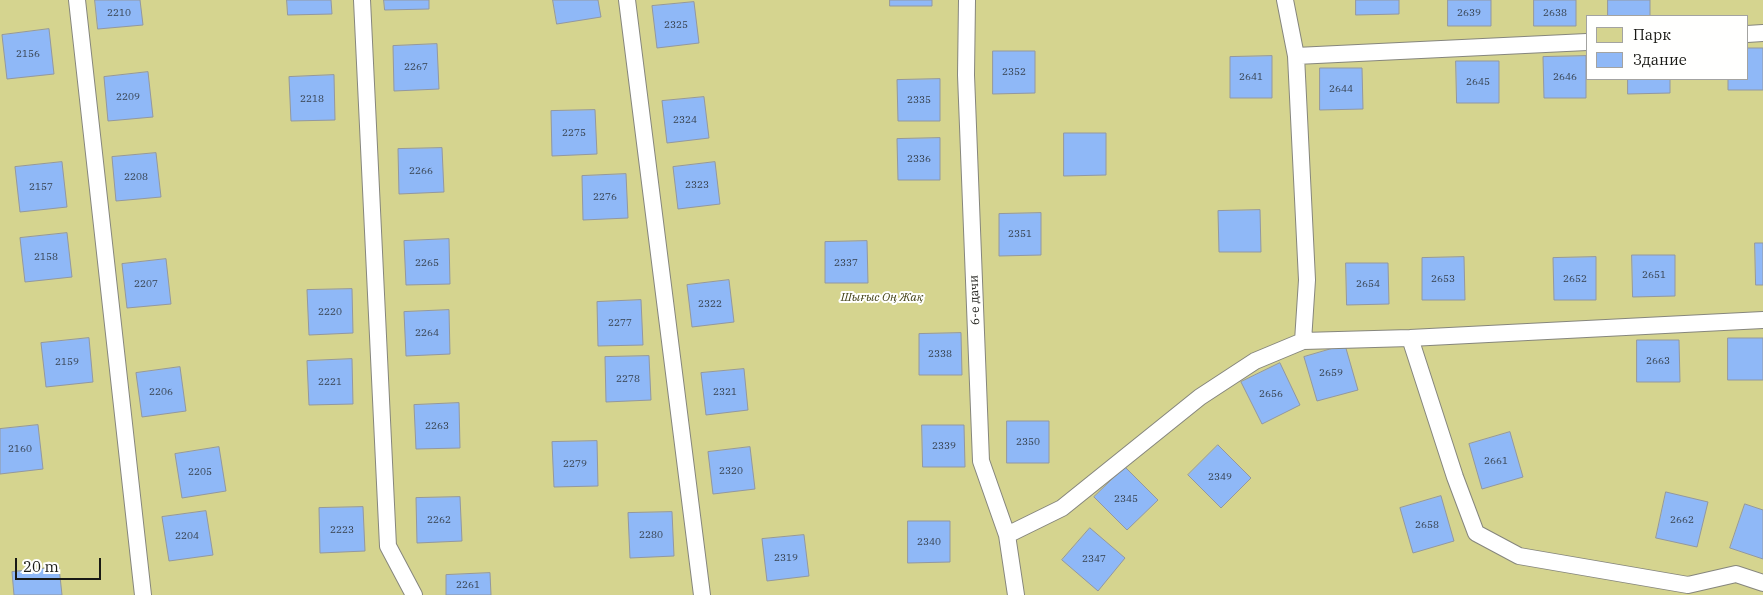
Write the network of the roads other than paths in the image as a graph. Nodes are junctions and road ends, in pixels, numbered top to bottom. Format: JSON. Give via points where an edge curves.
{"nodes":[{"id":1,"x":77,"y":0,"type":"edge"},
{"id":2,"x":362,"y":0,"type":"edge"},
{"id":3,"x":627,"y":0,"type":"edge"},
{"id":4,"x":967,"y":0,"type":"edge"},
{"id":5,"x":1285,"y":0,"type":"edge"},
{"id":6,"x":1763,"y":33,"type":"edge"},
{"id":7,"x":1748,"y":34,"type":"edge"},
{"id":8,"x":1586,"y":42,"type":"edge"},
{"id":9,"x":1296,"y":56,"type":"junction"},
{"id":10,"x":1763,"y":320,"type":"edge"},
{"id":11,"x":1410,"y":338,"type":"junction"},
{"id":12,"x":1304,"y":341,"type":"junction"},
{"id":13,"x":1007,"y":535,"type":"junction"},
{"id":14,"x":1763,"y":583,"type":"edge"},
{"id":15,"x":143,"y":595,"type":"edge"},
{"id":16,"x":414,"y":595,"type":"edge"},
{"id":17,"x":702,"y":595,"type":"edge"},
{"id":18,"x":1016,"y":595,"type":"edge"}],
"edges":[{"from":1,"to":15,"type":"lane"},
{"from":2,"to":16,"type":"lane","via":[[388,546]]},
{"from":3,"to":17,"type":"lane"},
{"from":4,"to":13,"type":"lane","name":"6-е дачи","via":[[966,75],[980,461]]},
{"from":5,"to":9,"type":"lane"},
{"from":6,"to":7,"type":"lane"},
{"from":8,"to":9,"type":"lane"},
{"from":9,"to":12,"type":"lane","via":[[1308,280]]},
{"from":10,"to":11,"type":"lane"},
{"from":11,"to":12,"type":"lane"},
{"from":11,"to":14,"type":"lane","via":[[1454,477],[1476,533],[1519,556],[1688,585],[1736,574]]},
{"from":12,"to":13,"type":"lane","via":[[1255,362],[1200,397],[1062,508]]},
{"from":13,"to":18,"type":"lane","name":"6-е дачи"}]}
